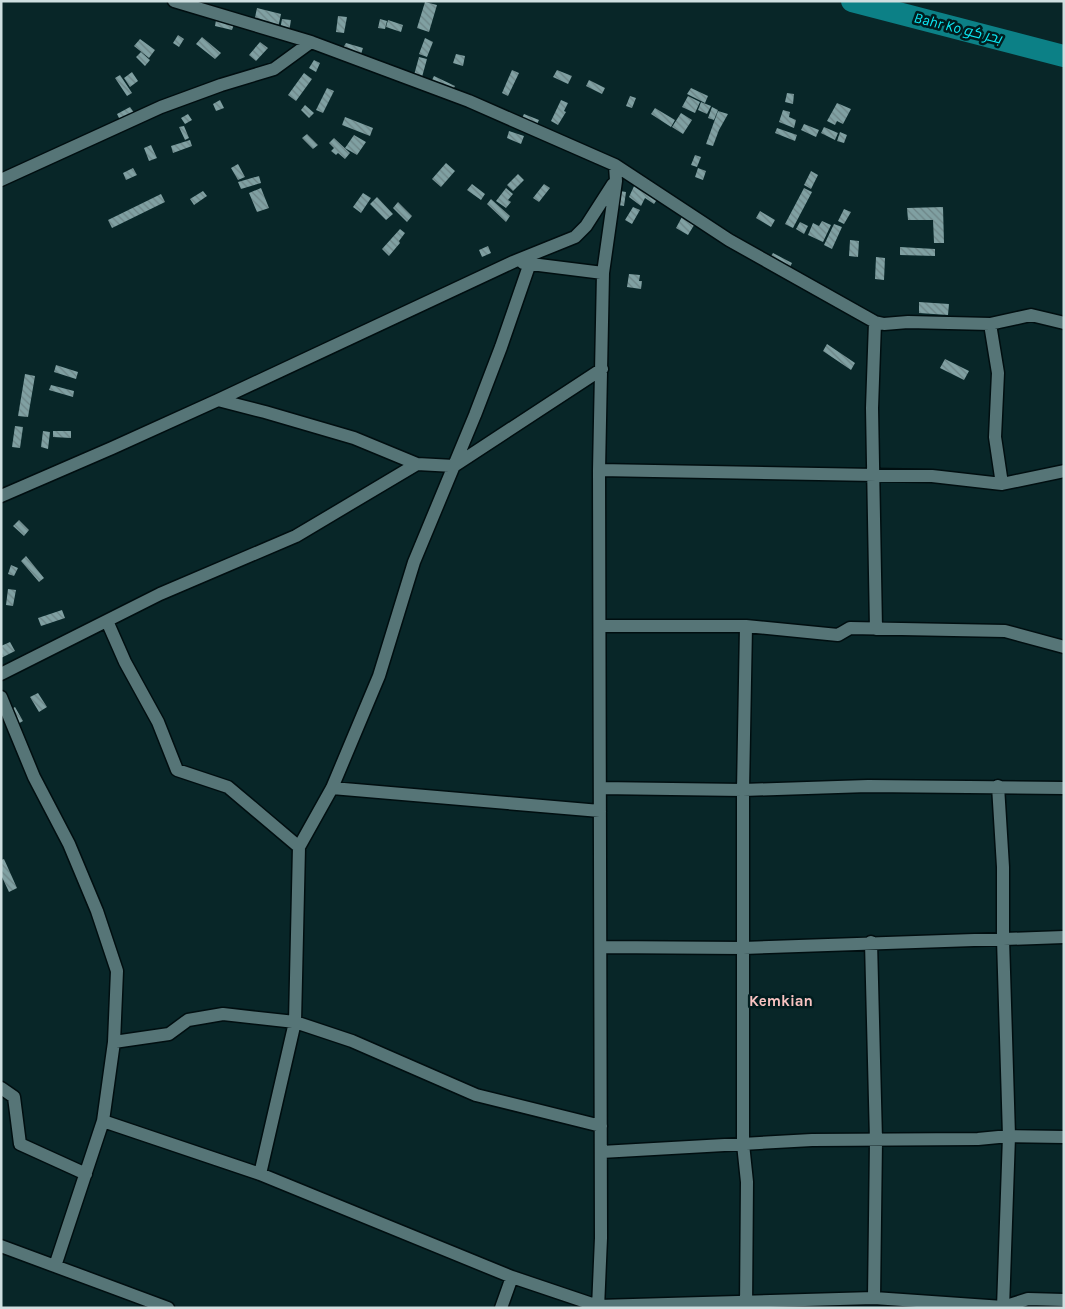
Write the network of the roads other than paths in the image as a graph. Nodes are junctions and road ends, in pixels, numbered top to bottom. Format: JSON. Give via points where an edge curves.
{"nodes":[{"id":1,"x":174,"y":1,"type":"edge"},
{"id":2,"x":311,"y":42,"type":"junction"},
{"id":3,"x":615,"y":165,"type":"junction"},
{"id":4,"x":1,"y":180,"type":"edge"},
{"id":5,"x":616,"y":181,"type":"junction"},
{"id":6,"x":514,"y":262,"type":"junction"},
{"id":7,"x":530,"y":263,"type":"junction"},
{"id":8,"x":603,"y":273,"type":"junction"},
{"id":9,"x":875,"y":322,"type":"junction"},
{"id":10,"x":1064,"y":323,"type":"edge"},
{"id":11,"x":990,"y":324,"type":"junction"},
{"id":12,"x":602,"y":369,"type":"junction"},
{"id":13,"x":218,"y":400,"type":"junction"},
{"id":14,"x":417,"y":464,"type":"junction"},
{"id":15,"x":454,"y":466,"type":"junction"},
{"id":16,"x":599,"y":470,"type":"junction"},
{"id":17,"x":1064,"y":471,"type":"edge"},
{"id":18,"x":873,"y":475,"type":"junction"},
{"id":19,"x":1002,"y":484,"type":"junction"},
{"id":20,"x":1,"y":496,"type":"edge"},
{"id":21,"x":107,"y":621,"type":"junction"},
{"id":22,"x":600,"y":626,"type":"junction"},
{"id":23,"x":746,"y":626,"type":"junction"},
{"id":24,"x":876,"y":629,"type":"junction"},
{"id":25,"x":1064,"y":647,"type":"edge"},
{"id":26,"x":1,"y":674,"type":"edge"},
{"id":27,"x":1,"y":697,"type":"edge"},
{"id":28,"x":998,"y":786,"type":"junction"},
{"id":29,"x":332,"y":788,"type":"junction"},
{"id":30,"x":600,"y":788,"type":"junction"},
{"id":31,"x":1064,"y":788,"type":"edge"},
{"id":32,"x":743,"y":790,"type":"junction"},
{"id":33,"x":600,"y":811,"type":"junction"},
{"id":34,"x":299,"y":847,"type":"junction"},
{"id":35,"x":1064,"y":937,"type":"edge"},
{"id":36,"x":1003,"y":939,"type":"junction"},
{"id":37,"x":871,"y":942,"type":"junction"},
{"id":38,"x":601,"y":946,"type":"junction"},
{"id":39,"x":743,"y":948,"type":"junction"},
{"id":40,"x":294,"y":1022,"type":"junction"},
{"id":41,"x":114,"y":1042,"type":"junction"},
{"id":42,"x":1,"y":1088,"type":"edge"},
{"id":43,"x":103,"y":1121,"type":"junction"},
{"id":44,"x":601,"y":1126,"type":"junction"},
{"id":45,"x":1009,"y":1136,"type":"junction"},
{"id":46,"x":1064,"y":1138,"type":"edge"},
{"id":47,"x":876,"y":1140,"type":"junction"},
{"id":48,"x":743,"y":1144,"type":"junction"},
{"id":49,"x":601,"y":1152,"type":"junction"},
{"id":50,"x":86,"y":1174,"type":"junction"},
{"id":51,"x":260,"y":1174,"type":"junction"},
{"id":52,"x":1,"y":1246,"type":"edge"},
{"id":53,"x":55,"y":1266,"type":"junction"},
{"id":54,"x":512,"y":1278,"type":"junction"},
{"id":55,"x":874,"y":1298,"type":"junction"},
{"id":56,"x":1064,"y":1300,"type":"edge"},
{"id":57,"x":746,"y":1305,"type":"edge"},
{"id":58,"x":598,"y":1307,"type":"edge"},
{"id":59,"x":168,"y":1308,"type":"edge"},
{"id":60,"x":502,"y":1308,"type":"edge"},
{"id":61,"x":1004,"y":1308,"type":"edge"}],
"edges":[{"from":1,"to":2,"type":"street"},
{"from":2,"to":3,"type":"street","via":[[469,102]]},
{"from":2,"to":4,"type":"street","via":[[274,69],[161,107]]},
{"from":3,"to":5,"type":"street"},
{"from":3,"to":9,"type":"street","via":[[729,240]]},
{"from":5,"to":6,"type":"street","via":[[575,237]]},
{"from":5,"to":8,"type":"street"},
{"from":6,"to":7,"type":"street"},
{"from":6,"to":13,"type":"street"},
{"from":7,"to":8,"type":"street"},
{"from":7,"to":15,"type":"street","via":[[501,348]]},
{"from":8,"to":12,"type":"street"},
{"from":9,"to":11,"type":"street"},
{"from":9,"to":18,"type":"street"},
{"from":10,"to":11,"type":"street","via":[[1031,315]]},
{"from":11,"to":19,"type":"street","via":[[998,373],[996,437]]},
{"from":12,"to":15,"type":"street"},
{"from":12,"to":16,"type":"street"},
{"from":13,"to":14,"type":"street","via":[[354,438]]},
{"from":13,"to":20,"type":"street"},
{"from":14,"to":15,"type":"street"},
{"from":14,"to":21,"type":"street","via":[[296,536],[160,594]]},
{"from":15,"to":29,"type":"street","via":[[414,562],[379,676]]},
{"from":16,"to":18,"type":"street"},
{"from":16,"to":22,"type":"street"},
{"from":17,"to":19,"type":"street"},
{"from":18,"to":19,"type":"street","via":[[932,476]]},
{"from":18,"to":24,"type":"street"},
{"from":21,"to":26,"type":"street"},
{"from":21,"to":34,"type":"street","via":[[158,722],[177,770],[228,787]]},
{"from":22,"to":23,"type":"street"},
{"from":22,"to":30,"type":"street"},
{"from":23,"to":24,"type":"street","via":[[838,635],[850,628]]},
{"from":23,"to":32,"type":"street"},
{"from":24,"to":25,"type":"street","via":[[1005,631]]},
{"from":27,"to":41,"type":"street","via":[[34,777],[69,844],[97,911],[116,971]]},
{"from":28,"to":31,"type":"street"},
{"from":28,"to":32,"type":"street"},
{"from":28,"to":36,"type":"street"},
{"from":29,"to":33,"type":"street"},
{"from":29,"to":34,"type":"street"},
{"from":30,"to":32,"type":"street"},
{"from":30,"to":33,"type":"street"},
{"from":32,"to":39,"type":"street"},
{"from":33,"to":38,"type":"street"},
{"from":34,"to":40,"type":"street"},
{"from":35,"to":36,"type":"street"},
{"from":36,"to":37,"type":"street"},
{"from":36,"to":45,"type":"street"},
{"from":37,"to":39,"type":"street"},
{"from":37,"to":47,"type":"street"},
{"from":38,"to":39,"type":"street"},
{"from":38,"to":44,"type":"street"},
{"from":39,"to":48,"type":"street"},
{"from":40,"to":41,"type":"street","via":[[223,1014],[188,1020],[170,1034]]},
{"from":40,"to":44,"type":"street","via":[[352,1041],[476,1095]]},
{"from":40,"to":51,"type":"street"},
{"from":41,"to":43,"type":"street"},
{"from":42,"to":50,"type":"street","via":[[14,1097],[20,1144]]},
{"from":43,"to":50,"type":"street"},
{"from":43,"to":51,"type":"street"},
{"from":44,"to":49,"type":"street"},
{"from":45,"to":46,"type":"street"},
{"from":45,"to":47,"type":"street"},
{"from":45,"to":61,"type":"street"},
{"from":47,"to":48,"type":"street"},
{"from":47,"to":55,"type":"street"},
{"from":48,"to":49,"type":"street"},
{"from":48,"to":57,"type":"street","via":[[747,1182]]},
{"from":49,"to":58,"type":"street"},
{"from":50,"to":53,"type":"street"},
{"from":51,"to":54,"type":"street"},
{"from":52,"to":53,"type":"street"},
{"from":53,"to":59,"type":"street"},
{"from":54,"to":58,"type":"street"},
{"from":54,"to":60,"type":"street"},
{"from":55,"to":57,"type":"street"},
{"from":55,"to":61,"type":"street"},
{"from":56,"to":61,"type":"street","via":[[1028,1299]]},
{"from":57,"to":58,"type":"street"}]}
